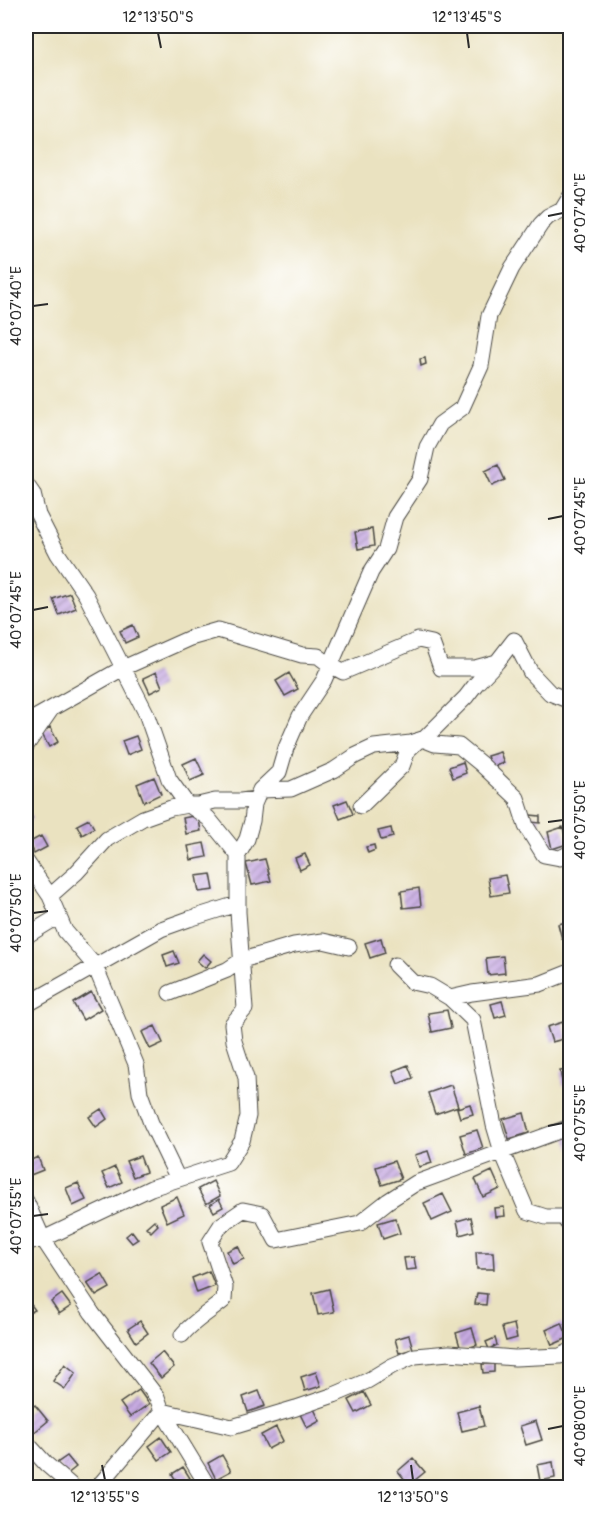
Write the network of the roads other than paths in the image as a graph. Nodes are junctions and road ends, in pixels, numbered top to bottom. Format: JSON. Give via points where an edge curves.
{"nodes":[{"id":1,"x":570,"y":196,"type":"edge"},
{"id":2,"x":26,"y":484,"type":"edge"},
{"id":3,"x":497,"y":662,"type":"junction"},
{"id":4,"x":330,"y":665,"type":"junction"},
{"id":5,"x":123,"y":668,"type":"junction"},
{"id":6,"x":570,"y":701,"type":"edge"},
{"id":7,"x":51,"y":708,"type":"junction"},
{"id":8,"x":26,"y":723,"type":"edge"},
{"id":9,"x":419,"y":740,"type":"junction"},
{"id":10,"x":26,"y":746,"type":"edge"},
{"id":11,"x":258,"y":795,"type":"junction"},
{"id":12,"x":188,"y":805,"type":"junction"},
{"id":13,"x":361,"y":806,"type":"dead end"},
{"id":14,"x":570,"y":853,"type":"edge"},
{"id":15,"x":238,"y":855,"type":"junction"},
{"id":16,"x":26,"y":861,"type":"edge"},
{"id":17,"x":50,"y":896,"type":"junction"},
{"id":18,"x":237,"y":904,"type":"junction"},
{"id":19,"x":59,"y":916,"type":"junction"},
{"id":20,"x":26,"y":936,"type":"edge"},
{"id":21,"x":349,"y":947,"type":"dead end"},
{"id":22,"x":242,"y":960,"type":"junction"},
{"id":23,"x":395,"y":965,"type":"dead end"},
{"id":24,"x":94,"y":966,"type":"junction"},
{"id":25,"x":570,"y":972,"type":"edge"},
{"id":26,"x":170,"y":993,"type":"dead end"},
{"id":27,"x":450,"y":998,"type":"junction"},
{"id":28,"x":26,"y":1005,"type":"edge"},
{"id":29,"x":570,"y":1127,"type":"edge"},
{"id":30,"x":502,"y":1152,"type":"junction"},
{"id":31,"x":178,"y":1179,"type":"junction"},
{"id":32,"x":26,"y":1201,"type":"edge"},
{"id":33,"x":570,"y":1226,"type":"edge"},
{"id":34,"x":43,"y":1239,"type":"junction"},
{"id":35,"x":26,"y":1245,"type":"edge"},
{"id":36,"x":182,"y":1335,"type":"dead end"},
{"id":37,"x":570,"y":1351,"type":"edge"},
{"id":38,"x":162,"y":1411,"type":"junction"},
{"id":39,"x":26,"y":1442,"type":"edge"},
{"id":40,"x":74,"y":1488,"type":"edge"},
{"id":41,"x":97,"y":1488,"type":"edge"},
{"id":42,"x":209,"y":1488,"type":"edge"}],
"edges":[{"from":1,"to":4,"type":"street","via":[[562,210],[541,224],[512,268],[489,316],[481,366],[462,408],[440,424],[427,447],[420,479],[395,517],[386,549],[371,572]]},
{"from":2,"to":5,"type":"street","via":[[58,554],[86,595]]},
{"from":3,"to":4,"type":"street","via":[[475,668],[441,668],[432,643],[418,640],[343,672]]},
{"from":3,"to":6,"type":"street","via":[[514,640],[531,673],[550,693]]},
{"from":3,"to":9,"type":"street","via":[[434,730]]},
{"from":4,"to":5,"type":"street","via":[[318,656],[302,655],[218,630]]},
{"from":4,"to":11,"type":"street","via":[[300,716],[279,772]]},
{"from":5,"to":7,"type":"street"},
{"from":5,"to":12,"type":"street","via":[[146,713],[169,779]]},
{"from":7,"to":8,"type":"street"},
{"from":7,"to":10,"type":"street"},
{"from":9,"to":11,"type":"street","via":[[374,747],[291,789]]},
{"from":9,"to":13,"type":"street","via":[[408,750],[402,766]]},
{"from":9,"to":14,"type":"street","via":[[459,746],[517,798],[526,826],[544,855],[560,858]]},
{"from":11,"to":12,"type":"street","via":[[241,801]]},
{"from":11,"to":15,"type":"street","via":[[247,839]]},
{"from":12,"to":15,"type":"street","via":[[208,818]]},
{"from":12,"to":17,"type":"street","via":[[143,818],[107,839]]},
{"from":15,"to":18,"type":"street"},
{"from":16,"to":17,"type":"street"},
{"from":17,"to":19,"type":"street"},
{"from":18,"to":22,"type":"street"},
{"from":18,"to":24,"type":"street","via":[[161,929]]},
{"from":19,"to":20,"type":"street"},
{"from":19,"to":24,"type":"street","via":[[65,931]]},
{"from":21,"to":22,"type":"street","via":[[323,941]]},
{"from":22,"to":26,"type":"street"},
{"from":22,"to":31,"type":"street","via":[[245,1009],[232,1024],[246,1077],[248,1116],[242,1141],[228,1163]]},
{"from":23,"to":27,"type":"street","via":[[412,982],[430,986]]},
{"from":24,"to":28,"type":"street"},
{"from":24,"to":31,"type":"street","via":[[136,1064],[140,1093],[151,1123]]},
{"from":25,"to":27,"type":"street","via":[[540,984]]},
{"from":27,"to":30,"type":"street","via":[[473,1020]]},
{"from":29,"to":30,"type":"street"},
{"from":30,"to":33,"type":"street","via":[[527,1210],[546,1217],[563,1217]]},
{"from":30,"to":36,"type":"street","via":[[416,1183],[360,1223],[276,1240],[262,1214],[243,1210],[221,1226],[210,1242],[225,1287],[224,1300]]},
{"from":31,"to":34,"type":"street","via":[[150,1188]]},
{"from":32,"to":34,"type":"street"},
{"from":34,"to":35,"type":"street"},
{"from":34,"to":38,"type":"street","via":[[92,1313],[157,1397]]},
{"from":37,"to":38,"type":"street","via":[[560,1356],[515,1358],[448,1353],[415,1356],[334,1395],[232,1427]]},
{"from":38,"to":41,"type":"street"},
{"from":38,"to":42,"type":"street"},
{"from":39,"to":40,"type":"street"}]}
